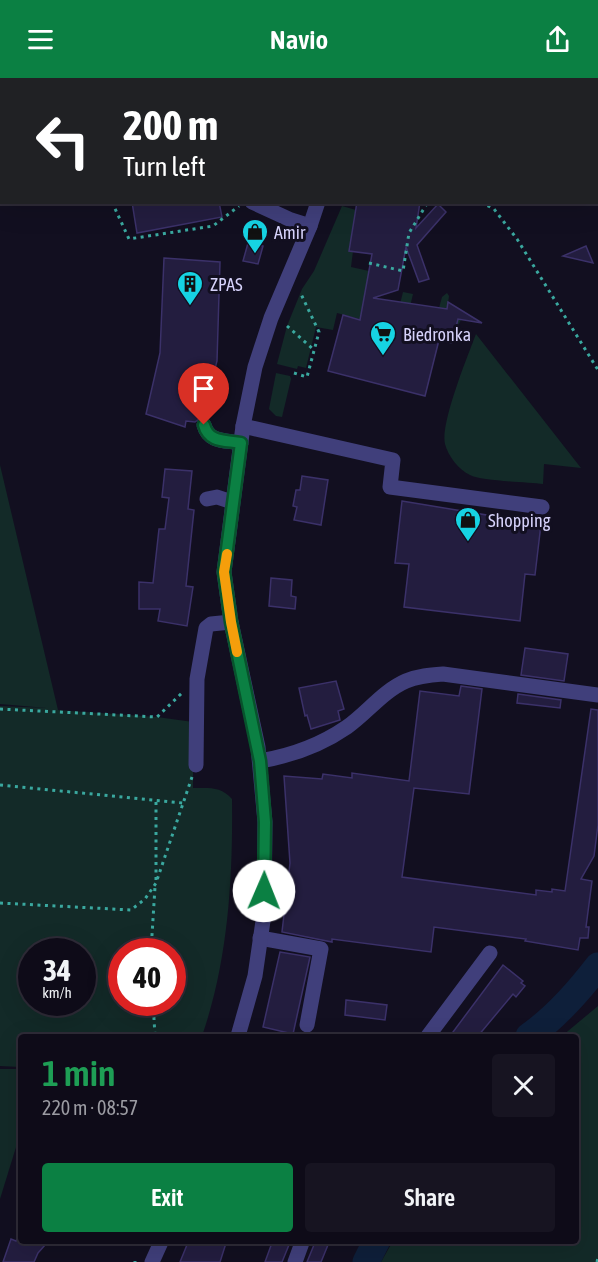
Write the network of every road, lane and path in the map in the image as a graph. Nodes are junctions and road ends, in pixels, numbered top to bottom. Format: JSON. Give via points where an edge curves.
{"nodes":[{"id":1,"x":113,"y":204,"type":"edge"},
{"id":2,"x":240,"y":204,"type":"edge"},
{"id":3,"x":256,"y":204,"type":"edge"},
{"id":4,"x":317,"y":204,"type":"edge"},
{"id":5,"x":427,"y":204,"type":"edge"},
{"id":6,"x":485,"y":204,"type":"edge"},
{"id":7,"x":310,"y":226,"type":"junction"},
{"id":8,"x":369,"y":263,"type":"dead end"},
{"id":9,"x":301,"y":294,"type":"dead end"},
{"id":10,"x":287,"y":326,"type":"dead end"},
{"id":11,"x":314,"y":350,"type":"junction"},
{"id":12,"x":598,"y":370,"type":"edge"},
{"id":13,"x":294,"y":373,"type":"dead end"},
{"id":14,"x":204,"y":425,"type":"dead end"},
{"id":15,"x":243,"y":426,"type":"junction"},
{"id":16,"x":241,"y":443,"type":"junction"},
{"id":17,"x":207,"y":500,"type":"dead end"},
{"id":18,"x":232,"y":502,"type":"junction"},
{"id":19,"x":542,"y":507,"type":"dead end"},
{"id":20,"x":231,"y":622,"type":"junction"},
{"id":21,"x":197,"y":679,"type":"junction"},
{"id":22,"x":598,"y":695,"type":"edge"},
{"id":23,"x":0,"y":710,"type":"edge"},
{"id":24,"x":260,"y":761,"type":"junction"},
{"id":25,"x":196,"y":765,"type":"joint"},
{"id":26,"x":0,"y":785,"type":"edge"},
{"id":27,"x":156,"y":801,"type":"junction"},
{"id":28,"x":184,"y":804,"type":"junction"},
{"id":29,"x":156,"y":883,"type":"junction"},
{"id":30,"x":0,"y":903,"type":"edge"},
{"id":31,"x":152,"y":938,"type":"edge"},
{"id":32,"x":260,"y":938,"type":"junction"},
{"id":33,"x":490,"y":953,"type":"dead end"},
{"id":34,"x":154,"y":1016,"type":"edge"},
{"id":35,"x":307,"y":1025,"type":"dead end"},
{"id":36,"x":155,"y":1034,"type":"edge"},
{"id":37,"x":239,"y":1034,"type":"edge"},
{"id":38,"x":429,"y":1034,"type":"edge"},
{"id":39,"x":160,"y":1244,"type":"edge"},
{"id":40,"x":302,"y":1244,"type":"edge"},
{"id":41,"x":152,"y":1262,"type":"edge"},
{"id":42,"x":295,"y":1262,"type":"edge"}],
"edges":[{"from":1,"to":2,"type":"path","via":[[129,239],[213,226]]},
{"from":3,"to":7,"type":"street"},
{"from":4,"to":7,"type":"street"},
{"from":5,"to":8,"type":"path","via":[[409,233],[404,271]]},
{"from":6,"to":12,"type":"path","via":[[494,209],[517,239]]},
{"from":7,"to":15,"type":"street","via":[[271,318],[255,367]]},
{"from":9,"to":11,"type":"path","via":[[319,332]]},
{"from":10,"to":11,"type":"path"},
{"from":11,"to":13,"type":"path","via":[[307,377]]},
{"from":14,"to":16,"type":"street","via":[[212,438]]},
{"from":15,"to":16,"type":"street"},
{"from":15,"to":19,"type":"street","via":[[393,460],[390,487]]},
{"from":16,"to":18,"type":"street"},
{"from":17,"to":18,"type":"street","via":[[217,497]]},
{"from":18,"to":20,"type":"street","via":[[224,572]]},
{"from":20,"to":21,"type":"street","via":[[206,628]]},
{"from":20,"to":24,"type":"street"},
{"from":21,"to":23,"type":"path","via":[[157,717]]},
{"from":21,"to":25,"type":"street"},
{"from":22,"to":24,"type":"street","via":[[442,674],[422,676],[395,688],[331,737],[285,757]]},
{"from":24,"to":32,"type":"street","via":[[265,822]]},
{"from":25,"to":28,"type":"path"},
{"from":26,"to":27,"type":"path"},
{"from":27,"to":28,"type":"path"},
{"from":27,"to":29,"type":"path"},
{"from":28,"to":29,"type":"path"},
{"from":29,"to":30,"type":"path","via":[[131,910]]},
{"from":29,"to":31,"type":"path"},
{"from":32,"to":35,"type":"street","via":[[321,949]]},
{"from":32,"to":37,"type":"street","via":[[255,976]]},
{"from":33,"to":38,"type":"street"},
{"from":34,"to":36,"type":"path"},
{"from":39,"to":41,"type":"street"},
{"from":40,"to":42,"type":"street"}]}
